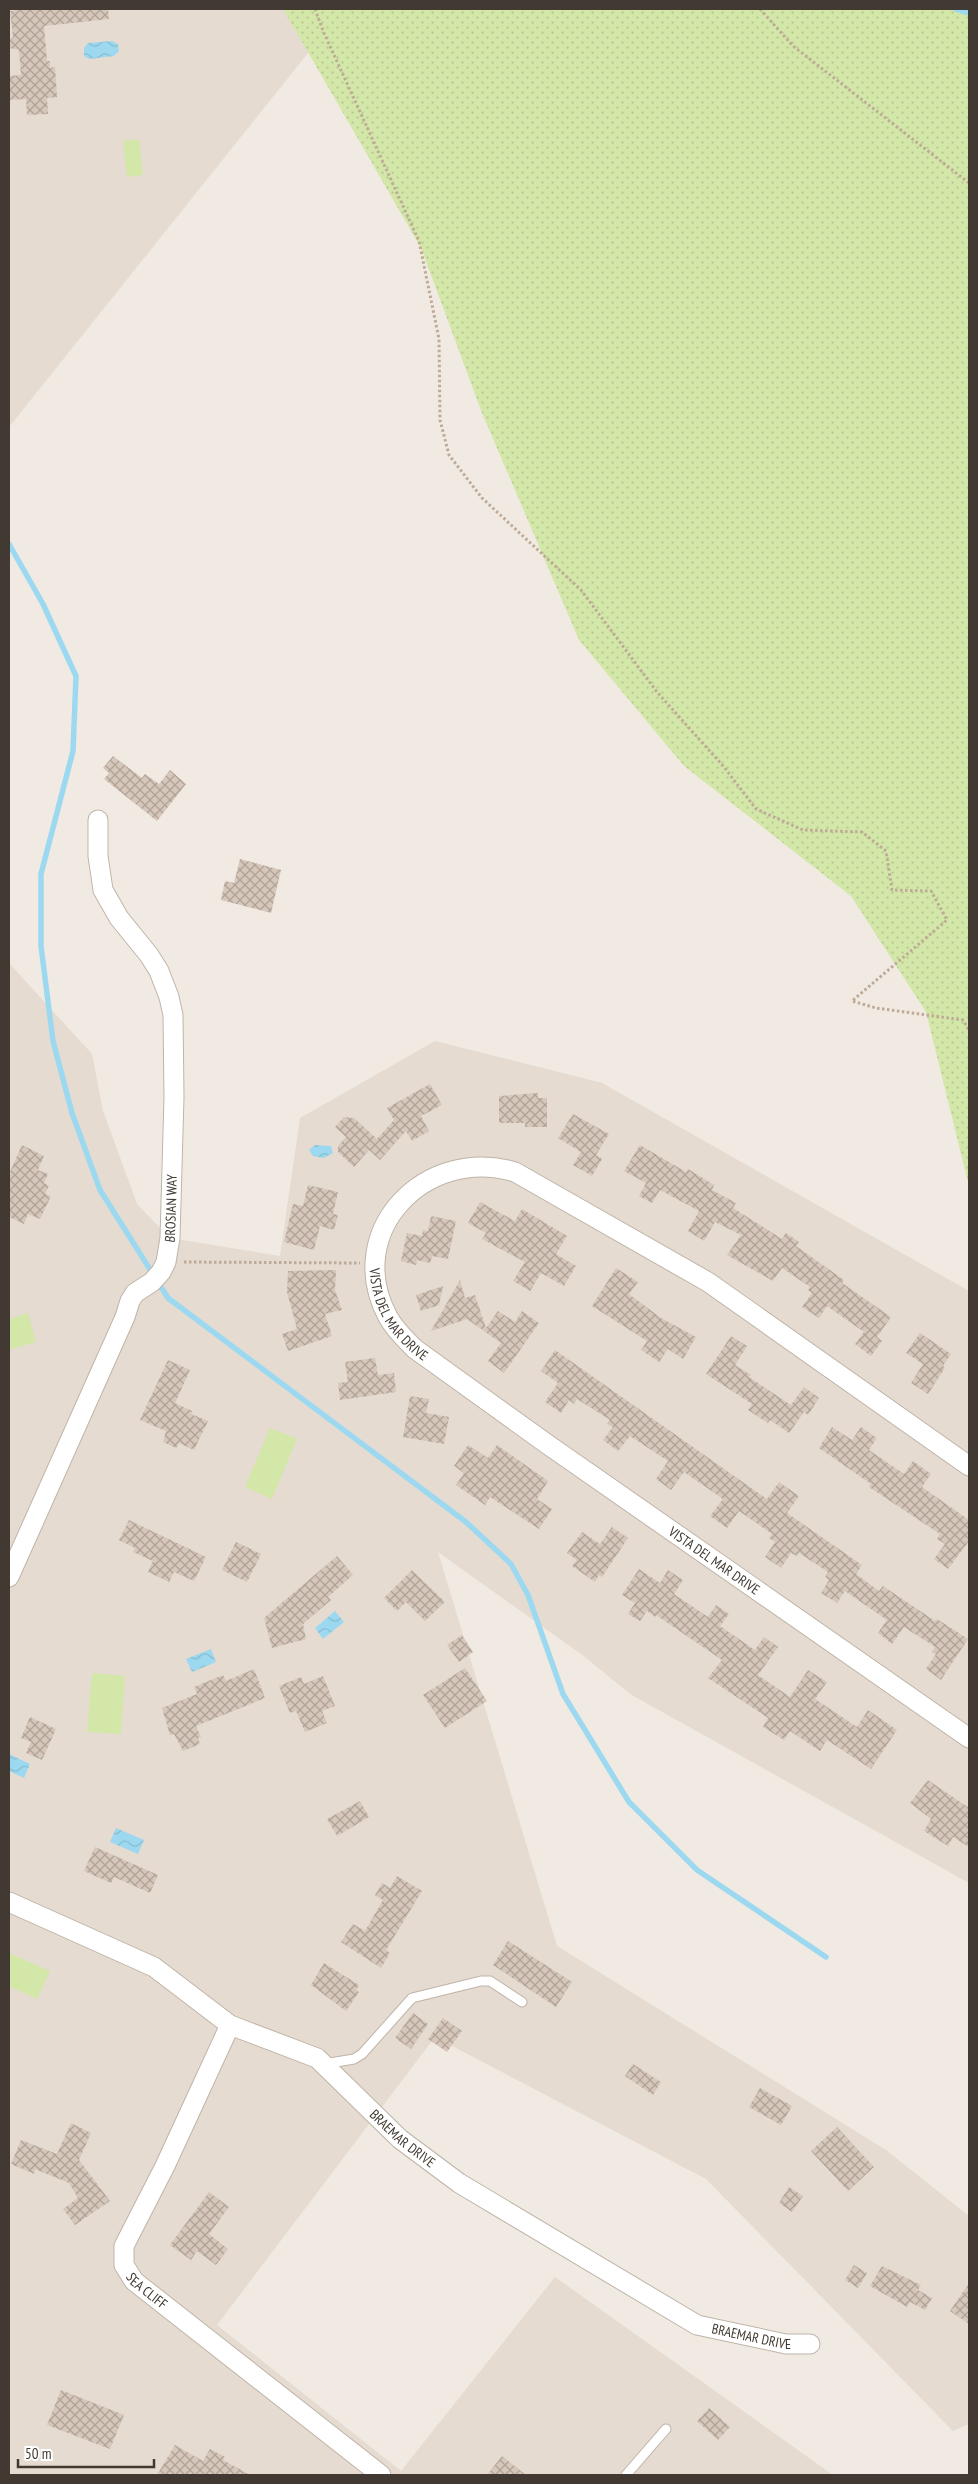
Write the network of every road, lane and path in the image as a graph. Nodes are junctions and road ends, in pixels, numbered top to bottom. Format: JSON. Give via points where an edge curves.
{"nodes":[{"id":1,"x":315,"y":9,"type":"edge"},
{"id":2,"x":760,"y":9,"type":"edge"},
{"id":3,"x":969,"y":183,"type":"edge"},
{"id":4,"x":98,"y":820,"type":"dead end"},
{"id":5,"x":969,"y":1030,"type":"edge"},
{"id":6,"x":166,"y":1262,"type":"junction"},
{"id":7,"x":376,"y":1263,"type":"junction"},
{"id":8,"x":969,"y":1466,"type":"edge"},
{"id":9,"x":9,"y":1576,"type":"edge"},
{"id":10,"x":966,"y":1729,"type":"edge"},
{"id":11,"x":9,"y":1902,"type":"edge"},
{"id":12,"x":522,"y":2002,"type":"dead end"},
{"id":13,"x":230,"y":2025,"type":"junction"},
{"id":14,"x":324,"y":2064,"type":"junction"},
{"id":15,"x":810,"y":2344,"type":"dead end"},
{"id":16,"x":666,"y":2429,"type":"dead end"},
{"id":17,"x":382,"y":2475,"type":"edge"},
{"id":18,"x":626,"y":2475,"type":"edge"}],
"edges":[{"from":1,"to":5,"type":"path","via":[[419,241],[438,339],[440,420],[449,455],[482,498],[580,590],[657,692],[724,767],[756,809],[803,830],[862,832],[886,851],[892,890],[931,891],[947,920],[852,1001],[876,1008],[963,1020]]},
{"from":2,"to":3,"type":"path","via":[[793,46]]},
{"from":4,"to":6,"type":"street","name":"BROSIAN WAY","via":[[98,856],[103,890],[118,918],[159,971],[172,1015],[174,1097],[170,1238]]},
{"from":6,"to":7,"type":"path"},
{"from":6,"to":9,"type":"street","name":"BROSIAN WAY","via":[[156,1278],[135,1293],[130,1301]]},
{"from":7,"to":8,"type":"street","name":"VISTA DEL MAR DRIVE","via":[[387,1223],[405,1196],[422,1183],[441,1172],[462,1167],[484,1165],[515,1172],[708,1282]]},
{"from":7,"to":10,"type":"street","name":"VISTA DEL MAR DRIVE","via":[[378,1286],[388,1316],[415,1349],[547,1444]]},
{"from":11,"to":13,"type":"street","name":"BRAEMAR DRIVE","via":[[154,1967]]},
{"from":12,"to":14,"type":"lane","via":[[490,1981],[412,1998],[362,2054],[354,2059]]},
{"from":13,"to":14,"type":"street","name":"BRAEMAR DRIVE","via":[[317,2058]]},
{"from":13,"to":17,"type":"street","name":"SEA CLIFF","via":[[124,2246],[124,2265],[134,2281]]},
{"from":14,"to":15,"type":"street","name":"BRAEMAR DRIVE","via":[[400,2139],[458,2184],[655,2302],[697,2325],[786,2344]]},
{"from":16,"to":18,"type":"lane"}]}
